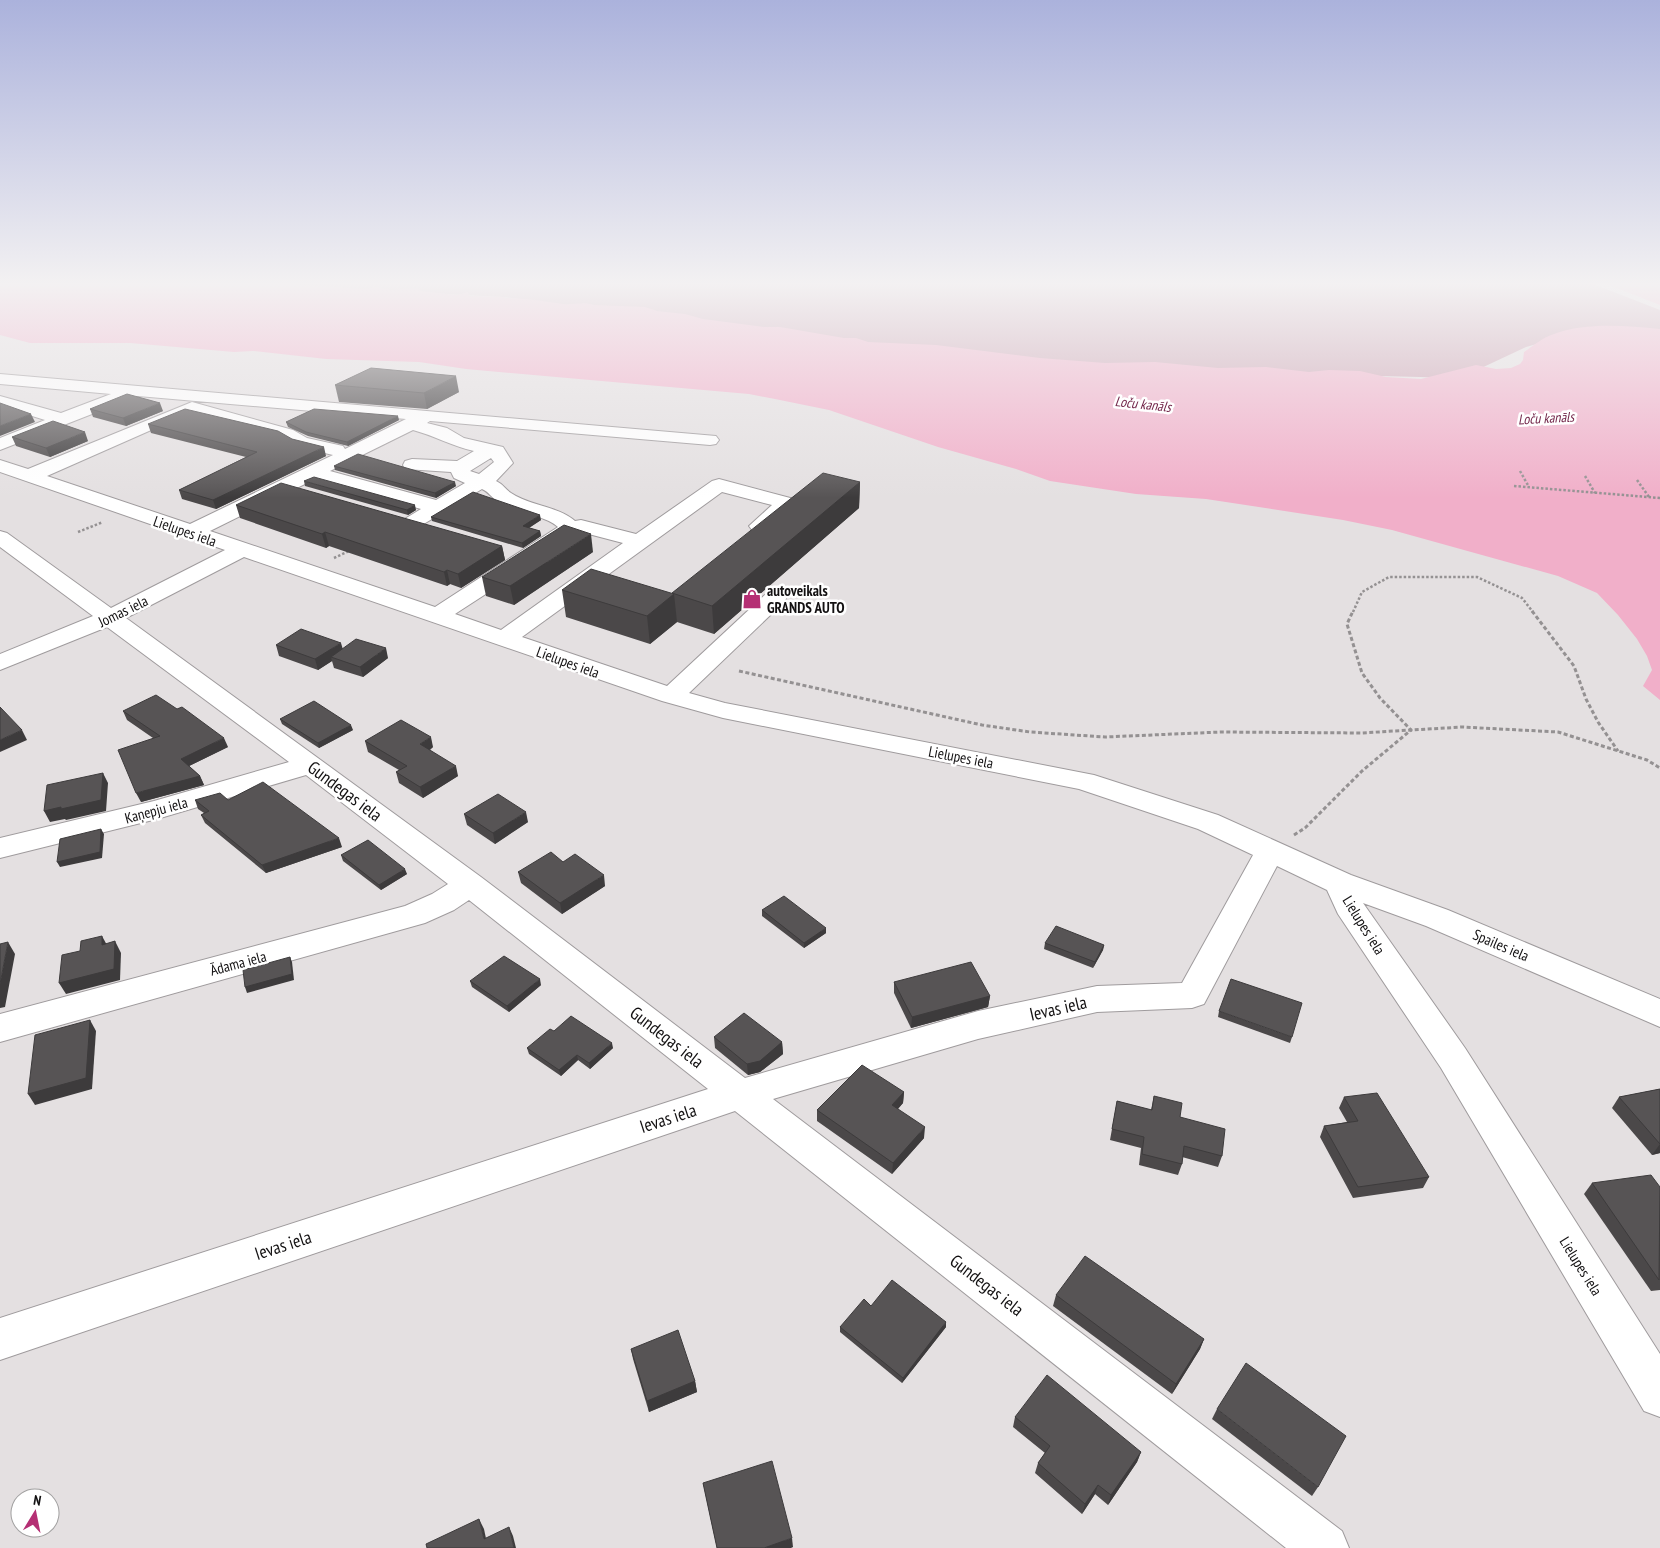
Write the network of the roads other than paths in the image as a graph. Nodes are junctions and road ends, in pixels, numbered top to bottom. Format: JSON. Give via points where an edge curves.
{"nodes":[{"id":1,"x":0,"y":379,"type":"edge"},
{"id":2,"x":139,"y":391,"type":"junction"},
{"id":3,"x":0,"y":401,"type":"edge"},
{"id":4,"x":288,"y":403,"type":"junction"},
{"id":5,"x":442,"y":403,"type":"edge"},
{"id":6,"x":192,"y":407,"type":"junction"},
{"id":7,"x":62,"y":419,"type":"junction"},
{"id":8,"x":419,"y":420,"type":"junction"},
{"id":9,"x":246,"y":422,"type":"junction"},
{"id":10,"x":710,"y":440,"type":"dead end"},
{"id":11,"x":0,"y":444,"type":"edge"},
{"id":12,"x":491,"y":450,"type":"junction"},
{"id":13,"x":353,"y":452,"type":"junction"},
{"id":14,"x":385,"y":458,"type":"dead end"},
{"id":15,"x":412,"y":465,"type":"dead end"},
{"id":16,"x":0,"y":466,"type":"edge"},
{"id":17,"x":460,"y":467,"type":"junction"},
{"id":18,"x":312,"y":472,"type":"junction"},
{"id":19,"x":28,"y":476,"type":"junction"},
{"id":20,"x":765,"y":477,"type":"dead end"},
{"id":21,"x":481,"y":482,"type":"junction"},
{"id":22,"x":732,"y":484,"type":"junction"},
{"id":23,"x":282,"y":487,"type":"junction"},
{"id":24,"x":310,"y":495,"type":"edge"},
{"id":25,"x":438,"y":507,"type":"junction"},
{"id":26,"x":571,"y":528,"type":"junction"},
{"id":27,"x":191,"y":532,"type":"junction"},
{"id":28,"x":439,"y":532,"type":"edge"},
{"id":29,"x":640,"y":541,"type":"junction"},
{"id":30,"x":741,"y":541,"type":"edge"},
{"id":31,"x":5,"y":546,"type":"edge"},
{"id":32,"x":242,"y":550,"type":"junction"},
{"id":33,"x":776,"y":597,"type":"dead end"},
{"id":34,"x":437,"y":616,"type":"junction"},
{"id":35,"x":109,"y":618,"type":"junction"},
{"id":36,"x":504,"y":639,"type":"junction"},
{"id":37,"x":0,"y":663,"type":"edge"},
{"id":38,"x":671,"y":696,"type":"junction"},
{"id":39,"x":309,"y":764,"type":"junction"},
{"id":40,"x":0,"y":848,"type":"edge"},
{"id":41,"x":1270,"y":852,"type":"junction"},
{"id":42,"x":1340,"y":883,"type":"junction"},
{"id":43,"x":470,"y":885,"type":"junction"},
{"id":44,"x":1660,"y":1014,"type":"edge"},
{"id":45,"x":0,"y":1028,"type":"edge"},
{"id":46,"x":741,"y":1094,"type":"junction"},
{"id":47,"x":0,"y":1339,"type":"edge"},
{"id":48,"x":1660,"y":1394,"type":"edge"},
{"id":49,"x":1325,"y":1548,"type":"edge"}],
"edges":[{"from":1,"to":2,"type":"street"},
{"from":2,"to":4,"type":"street"},
{"from":2,"to":6,"type":"street"},
{"from":2,"to":7,"type":"street"},
{"from":3,"to":7,"type":"street"},
{"from":4,"to":8,"type":"street"},
{"from":4,"to":9,"type":"street"},
{"from":5,"to":8,"type":"street"},
{"from":6,"to":9,"type":"street"},
{"from":6,"to":19,"type":"street"},
{"from":7,"to":11,"type":"street"},
{"from":8,"to":10,"type":"street"},
{"from":8,"to":12,"type":"street","via":[[458,442]]},
{"from":8,"to":13,"type":"street"},
{"from":9,"to":13,"type":"street","via":[[287,434],[301,442]]},
{"from":12,"to":17,"type":"street"},
{"from":12,"to":21,"type":"street","via":[[496,451],[504,463]]},
{"from":13,"to":14,"type":"street"},
{"from":13,"to":18,"type":"street"},
{"from":15,"to":17,"type":"street"},
{"from":16,"to":19,"type":"street","name":"Lielupes iela"},
{"from":17,"to":21,"type":"street","via":[[461,474]]},
{"from":18,"to":23,"type":"street"},
{"from":18,"to":25,"type":"street"},
{"from":19,"to":27,"type":"street","name":"Lielupes iela"},
{"from":20,"to":22,"type":"street"},
{"from":21,"to":25,"type":"street"},
{"from":21,"to":26,"type":"street","via":[[494,487],[504,497],[561,519]]},
{"from":22,"to":29,"type":"street"},
{"from":22,"to":30,"type":"street","via":[[787,503]]},
{"from":23,"to":24,"type":"street"},
{"from":23,"to":27,"type":"street"},
{"from":25,"to":28,"type":"street","via":[[402,522]]},
{"from":26,"to":29,"type":"street","via":[[581,526]]},
{"from":26,"to":34,"type":"street","via":[[515,555]]},
{"from":27,"to":32,"type":"street","name":"Lielupes iela"},
{"from":29,"to":36,"type":"street","via":[[613,575],[587,579]]},
{"from":31,"to":35,"type":"street","name":"Gundegas iela"},
{"from":32,"to":34,"type":"street","name":"Lielupes iela"},
{"from":32,"to":35,"type":"street","name":"Jomas iela"},
{"from":33,"to":38,"type":"street"},
{"from":34,"to":36,"type":"street","name":"Lielupes iela"},
{"from":35,"to":37,"type":"street","name":"Jomas iela"},
{"from":35,"to":39,"type":"street","name":"Gundegas iela"},
{"from":36,"to":38,"type":"street","name":"Lielupes iela"},
{"from":38,"to":41,"type":"street","name":"Lielupes iela","via":[[723,710],[1084,781],[1208,822]]},
{"from":39,"to":40,"type":"street","name":"Kaņepju iela","via":[[158,810]]},
{"from":39,"to":43,"type":"street","name":"Gundegas iela"},
{"from":41,"to":42,"type":"street","name":"Lielupes iela"},
{"from":41,"to":46,"type":"street","name":"Ievas iela","via":[[1192,995],[1097,999],[978,1025]]},
{"from":42,"to":44,"type":"street","name":"Spailes iela","via":[[1436,918]]},
{"from":42,"to":48,"type":"street","name":"Lielupes iela","via":[[1349,906],[1453,1058]]},
{"from":43,"to":45,"type":"street","name":"Ādama iela","via":[[414,915]]},
{"from":43,"to":46,"type":"street","name":"Gundegas iela"},
{"from":46,"to":47,"type":"street","name":"Ievas iela"},
{"from":46,"to":49,"type":"street","name":"Gundegas iela"}]}
